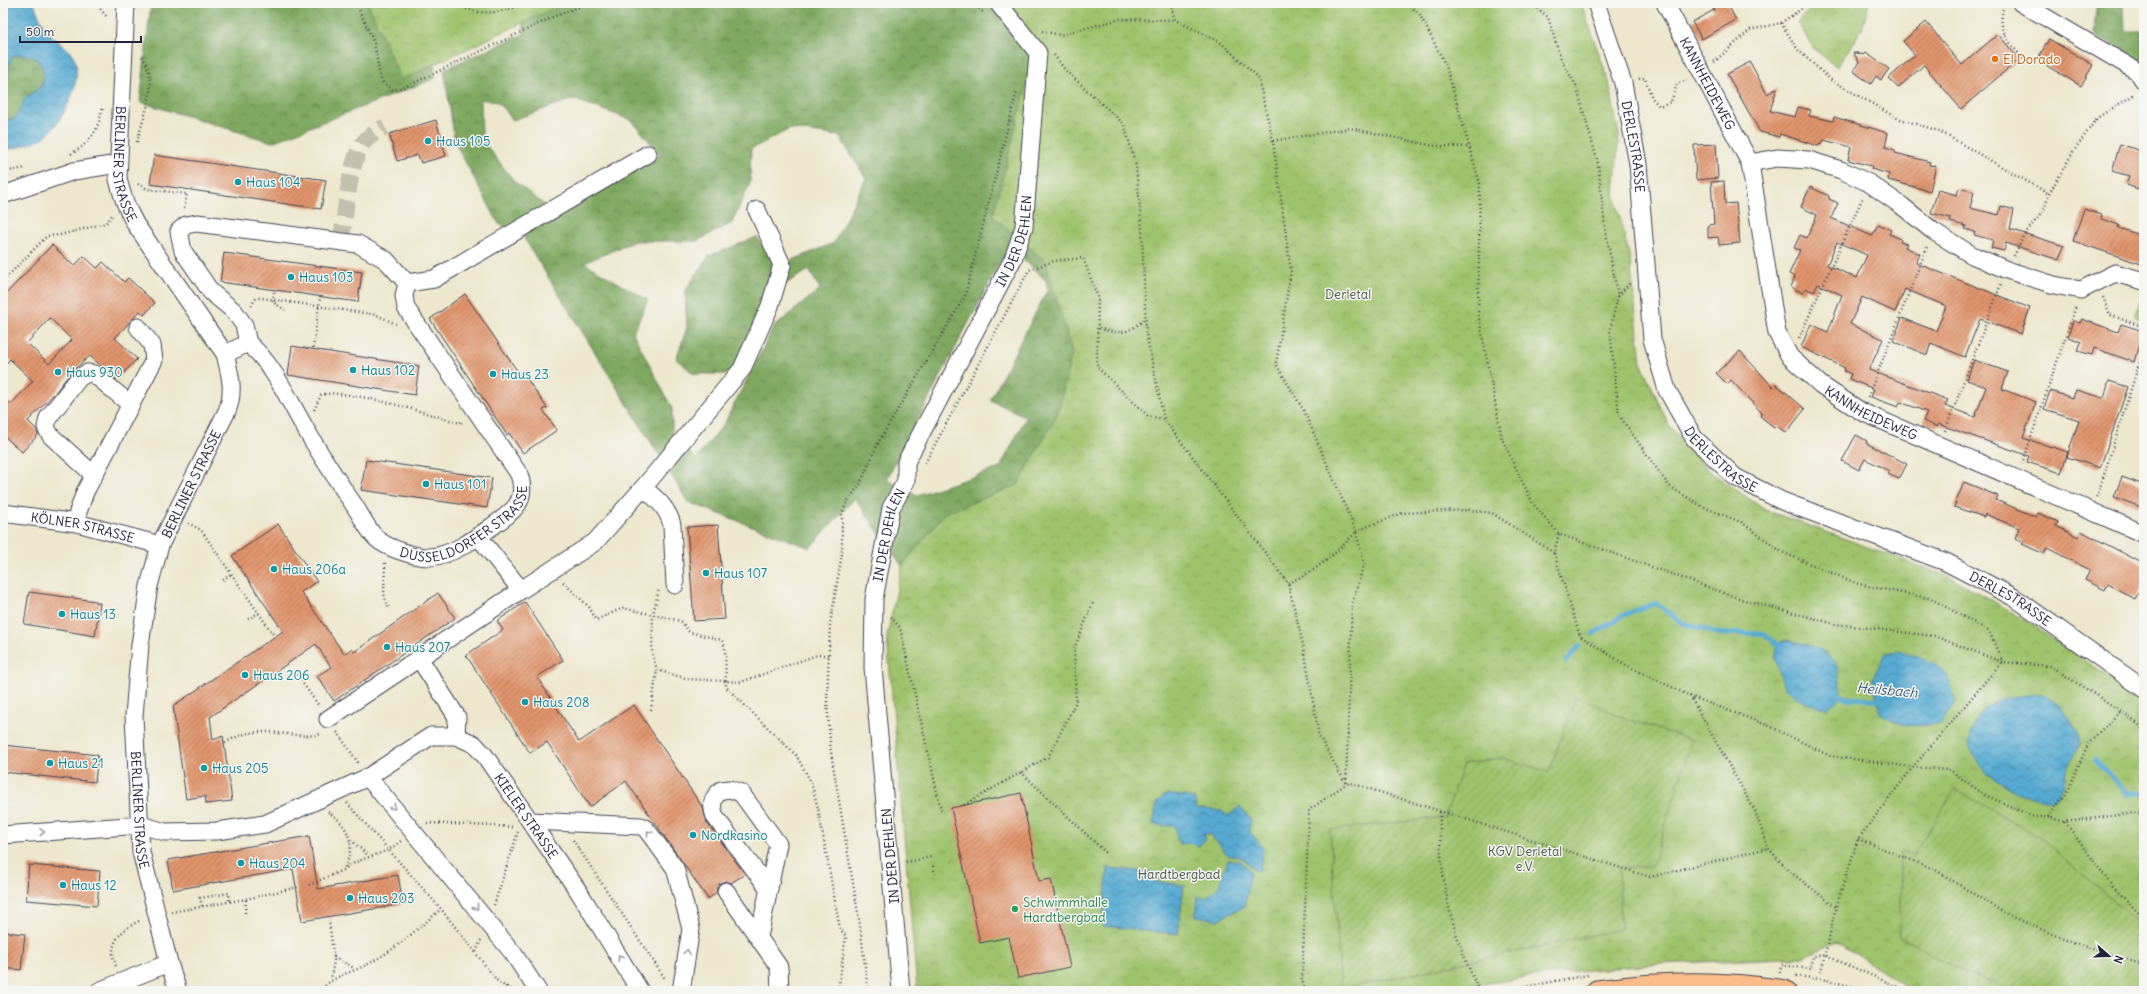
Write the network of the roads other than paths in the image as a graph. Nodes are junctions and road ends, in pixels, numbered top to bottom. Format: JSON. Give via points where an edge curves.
{"nodes":[{"id":1,"x":126,"y":3,"type":"edge"},
{"id":2,"x":998,"y":3,"type":"edge"},
{"id":3,"x":1596,"y":3,"type":"edge"},
{"id":4,"x":1665,"y":3,"type":"edge"},
{"id":5,"x":2013,"y":4,"type":"edge"},
{"id":6,"x":2140,"y":77,"type":"edge"},
{"id":7,"x":648,"y":154,"type":"dead end"},
{"id":8,"x":1750,"y":163,"type":"junction"},
{"id":9,"x":118,"y":164,"type":"junction"},
{"id":10,"x":3,"y":195,"type":"edge"},
{"id":11,"x":757,"y":210,"type":"dead end"},
{"id":12,"x":2144,"y":281,"type":"edge"},
{"id":13,"x":407,"y":283,"type":"junction"},
{"id":14,"x":138,"y":327,"type":"dead end"},
{"id":15,"x":248,"y":343,"type":"junction"},
{"id":16,"x":224,"y":354,"type":"junction"},
{"id":17,"x":131,"y":405,"type":"junction"},
{"id":18,"x":94,"y":475,"type":"junction"},
{"id":19,"x":643,"y":488,"type":"junction"},
{"id":20,"x":3,"y":514,"type":"edge"},
{"id":21,"x":77,"y":523,"type":"junction"},
{"id":22,"x":2144,"y":534,"type":"edge"},
{"id":23,"x":478,"y":536,"type":"junction"},
{"id":24,"x":160,"y":545,"type":"junction"},
{"id":25,"x":675,"y":585,"type":"dead end"},
{"id":26,"x":521,"y":590,"type":"junction"},
{"id":27,"x":419,"y":658,"type":"junction"},
{"id":28,"x":2144,"y":689,"type":"edge"},
{"id":29,"x":328,"y":725,"type":"road end"},
{"id":30,"x":456,"y":736,"type":"junction"},
{"id":31,"x":368,"y":777,"type":"junction"},
{"id":32,"x":524,"y":824,"type":"junction"},
{"id":33,"x":141,"y":825,"type":"junction"},
{"id":34,"x":3,"y":835,"type":"edge"},
{"id":35,"x":769,"y":889,"type":"junction"},
{"id":36,"x":726,"y":891,"type":"dead end"},
{"id":37,"x":759,"y":937,"type":"junction"},
{"id":38,"x":169,"y":963,"type":"junction"},
{"id":39,"x":1782,"y":983,"type":"edge"},
{"id":40,"x":99,"y":991,"type":"edge"},
{"id":41,"x":178,"y":991,"type":"edge"},
{"id":42,"x":538,"y":991,"type":"edge"},
{"id":43,"x":640,"y":991,"type":"edge"},
{"id":44,"x":681,"y":991,"type":"edge"},
{"id":45,"x":780,"y":991,"type":"edge"},
{"id":46,"x":901,"y":991,"type":"edge"},
{"id":47,"x":1597,"y":991,"type":"edge"}],
"edges":[{"from":1,"to":9,"type":"street","name":"BERLINER STRASSE"},
{"from":2,"to":46,"type":"street","name":"IN DER DEHLEN","via":[[1038,53],[1024,227],[1013,260],[906,462],[906,481],[891,508],[874,599],[873,667]]},
{"from":3,"to":28,"type":"street","name":"DERLESTRASSE","via":[[1623,83],[1638,164],[1652,339],[1667,390],[1694,438],[1735,478],[1782,501],[1946,562],[2015,598]]},
{"from":4,"to":8,"type":"street","name":"KANNHEIDEWEG"},
{"from":5,"to":6,"type":"street"},
{"from":7,"to":13,"type":"street","via":[[434,279]]},
{"from":8,"to":12,"type":"street","via":[[1777,158],[1809,160],[1841,170],[1869,183],[1933,231],[1972,255],[2054,286],[2081,290],[2115,273]]},
{"from":8,"to":22,"type":"street","name":"KANNHEIDEWEG","via":[[1777,333],[1790,357],[1821,385],[1862,412]]},
{"from":9,"to":10,"type":"street","via":[[74,171]]},
{"from":9,"to":16,"type":"street","name":"BERLINER STRASSE","via":[[118,179],[125,206]]},
{"from":11,"to":19,"type":"street","via":[[782,265],[770,306],[742,369]]},
{"from":13,"to":15,"type":"street","via":[[386,260],[358,244],[197,223],[186,225],[179,231],[183,250],[210,292],[240,319]]},
{"from":13,"to":23,"type":"street","name":"DÜSSELDORFER STRASSE","via":[[404,296],[406,308],[519,474],[522,484],[521,498],[513,511]]},
{"from":14,"to":17,"type":"street","via":[[152,345],[154,360]]},
{"from":15,"to":16,"type":"street"},
{"from":15,"to":23,"type":"street","name":"DÜSSELDORFER STRASSE","via":[[262,355],[303,425],[376,538],[416,555],[430,557],[454,550]]},
{"from":16,"to":24,"type":"street","name":"BERLINER STRASSE","via":[[231,379],[231,400]]},
{"from":17,"to":18,"type":"street"},
{"from":17,"to":18,"type":"street","via":[[94,374],[87,373],[79,378],[48,418],[46,428],[51,436]]},
{"from":18,"to":21,"type":"street","via":[[81,502]]},
{"from":19,"to":25,"type":"street","via":[[656,497],[670,516]]},
{"from":19,"to":26,"type":"street","via":[[595,542]]},
{"from":20,"to":21,"type":"street","name":"KÖLNER STRASSE"},
{"from":21,"to":24,"type":"street","name":"KÖLNER STRASSE"},
{"from":23,"to":26,"type":"street"},
{"from":24,"to":33,"type":"street","name":"BERLINER STRASSE","via":[[149,586],[140,645],[134,716]]},
{"from":26,"to":27,"type":"street"},
{"from":27,"to":29,"type":"street"},
{"from":27,"to":30,"type":"street","via":[[457,716]]},
{"from":30,"to":31,"type":"street","name":"KIELER STRASSE","via":[[431,736]]},
{"from":30,"to":32,"type":"street","name":"KIELER STRASSE","via":[[474,744],[485,756],[514,798]]},
{"from":31,"to":33,"type":"street","name":"KIELER STRASSE","via":[[266,824],[217,831],[165,832]]},
{"from":31,"to":42,"type":"street","one_way":true,"via":[[513,953]]},
{"from":43,"to":32,"type":"street","name":"KIELER STRASSE","one_way":true,"via":[[578,892]]},
{"from":44,"to":32,"type":"street","one_way":true,"via":[[690,929],[675,868],[646,828]]},
{"from":34,"to":33,"type":"street","one_way":true},
{"from":33,"to":38,"type":"street","name":"BERLINER STRASSE","via":[[141,852]]},
{"from":35,"to":35,"type":"street","via":[[778,844],[741,794],[730,789],[721,790],[711,805],[716,817]]},
{"from":35,"to":37,"type":"street"},
{"from":36,"to":37,"type":"street"},
{"from":37,"to":45,"type":"street","via":[[780,967]]},
{"from":38,"to":40,"type":"street"},
{"from":38,"to":41,"type":"street","name":"BERLINER STRASSE"},
{"from":39,"to":47,"type":"main road","via":[[1738,986],[1689,985]]}]}
